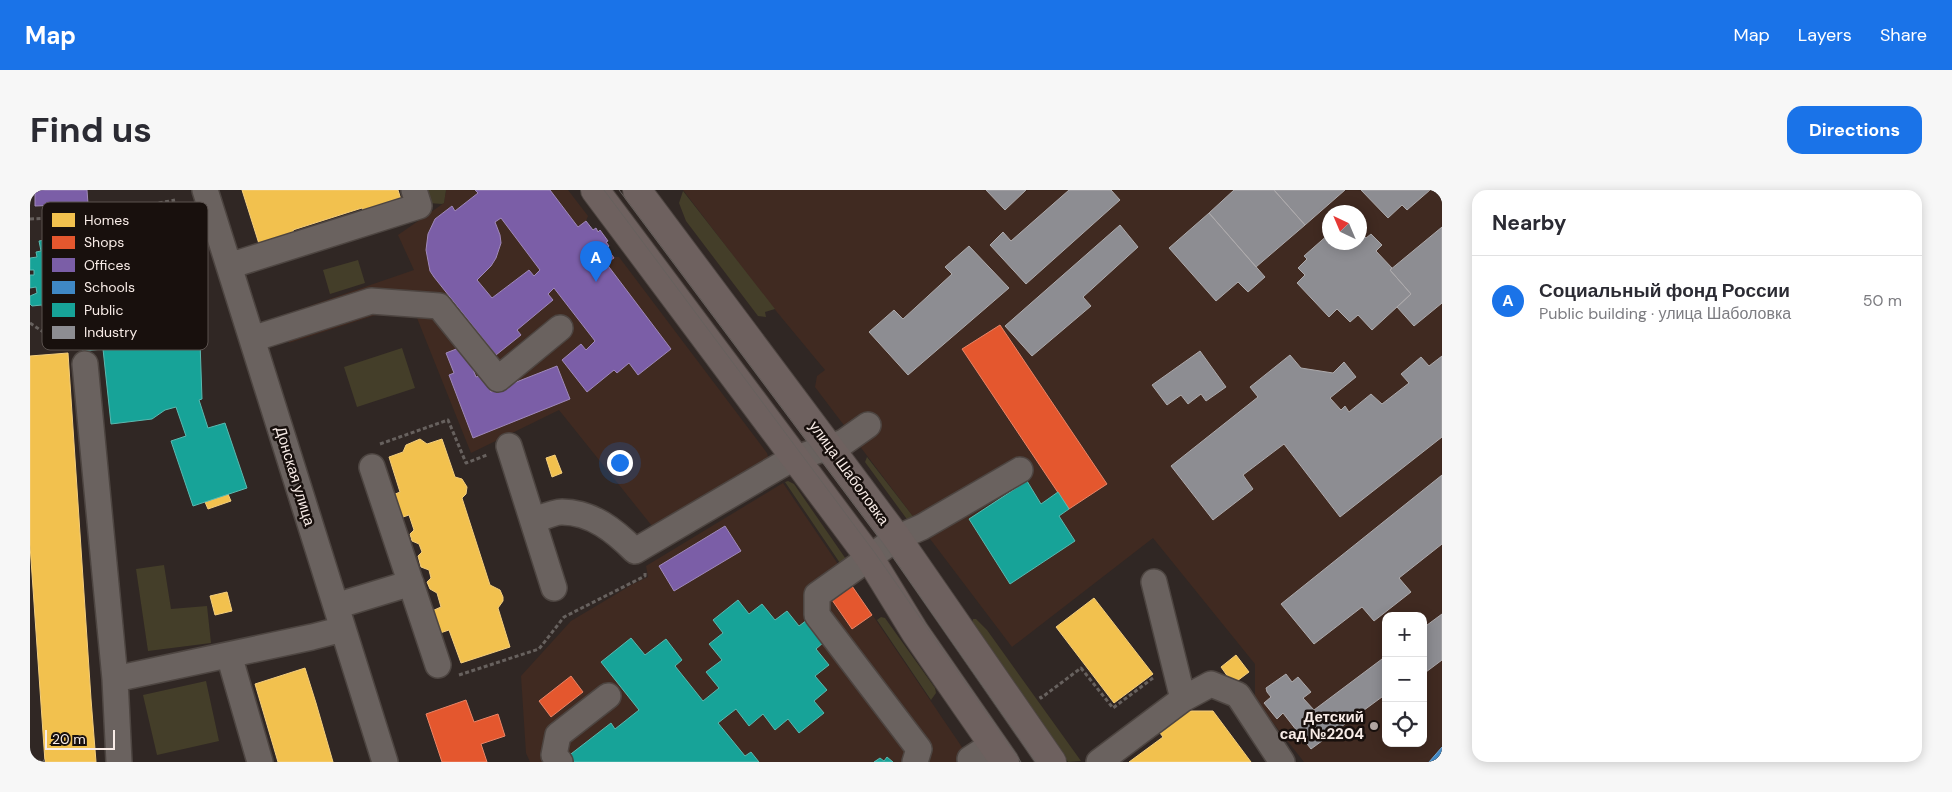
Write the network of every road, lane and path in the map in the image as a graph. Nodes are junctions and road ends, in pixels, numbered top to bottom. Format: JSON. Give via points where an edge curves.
{"nodes":[{"id":1,"x":205,"y":190,"type":"edge"},
{"id":2,"x":414,"y":190,"type":"edge"},
{"id":3,"x":595,"y":190,"type":"edge"},
{"id":4,"x":637,"y":190,"type":"edge"},
{"id":5,"x":176,"y":200,"type":"dead end"},
{"id":6,"x":165,"y":202,"type":"edge"},
{"id":7,"x":229,"y":266,"type":"junction"},
{"id":8,"x":30,"y":323,"type":"edge"},
{"id":9,"x":560,"y":328,"type":"dead end"},
{"id":10,"x":42,"y":331,"type":"edge"},
{"id":11,"x":252,"y":339,"type":"junction"},
{"id":12,"x":71,"y":350,"type":"edge"},
{"id":13,"x":85,"y":364,"type":"joint"},
{"id":14,"x":868,"y":425,"type":"dead end"},
{"id":15,"x":508,"y":446,"type":"joint"},
{"id":16,"x":830,"y":447,"type":"junction"},
{"id":17,"x":796,"y":458,"type":"junction"},
{"id":18,"x":372,"y":467,"type":"joint"},
{"id":19,"x":1020,"y":470,"type":"dead end"},
{"id":20,"x":533,"y":521,"type":"junction"},
{"id":21,"x":897,"y":538,"type":"junction"},
{"id":22,"x":869,"y":557,"type":"junction"},
{"id":23,"x":644,"y":567,"type":"dead end"},
{"id":24,"x":1154,"y":582,"type":"dead end"},
{"id":25,"x":411,"y":583,"type":"junction"},
{"id":26,"x":554,"y":588,"type":"dead end"},
{"id":27,"x":339,"y":617,"type":"junction"},
{"id":28,"x":229,"y":655,"type":"junction"},
{"id":29,"x":1174,"y":662,"type":"junction"},
{"id":30,"x":438,"y":665,"type":"joint"},
{"id":31,"x":115,"y":679,"type":"junction"},
{"id":32,"x":1036,"y":690,"type":"dead end"},
{"id":33,"x":608,"y":696,"type":"dead end"},
{"id":34,"x":1183,"y":699,"type":"junction"},
{"id":35,"x":999,"y":753,"type":"edge"},
{"id":36,"x":970,"y":759,"type":"dead end"},
{"id":37,"x":45,"y":761,"type":"edge"},
{"id":38,"x":30,"y":762,"type":"edge"},
{"id":39,"x":120,"y":762,"type":"edge"},
{"id":40,"x":260,"y":762,"type":"edge"},
{"id":41,"x":385,"y":762,"type":"edge"},
{"id":42,"x":560,"y":762,"type":"edge"},
{"id":43,"x":915,"y":762,"type":"edge"},
{"id":44,"x":1052,"y":762,"type":"edge"},
{"id":45,"x":1099,"y":762,"type":"edge"},
{"id":46,"x":1282,"y":762,"type":"edge"}],
"edges":[{"from":1,"to":7,"type":"street","name":"Донская улица"},
{"from":2,"to":7,"type":"street","via":[[419,206]]},
{"from":3,"to":17,"type":"main road"},
{"from":4,"to":16,"type":"main road","name":"улица Шаболовка"},
{"from":5,"to":6,"type":"path"},
{"from":7,"to":11,"type":"street","name":"Донская улица"},
{"from":8,"to":10,"type":"path"},
{"from":9,"to":11,"type":"street","via":[[498,379],[439,306],[371,301]]},
{"from":11,"to":27,"type":"street","name":"Донская улица"},
{"from":12,"to":13,"type":"path"},
{"from":13,"to":31,"type":"street"},
{"from":14,"to":16,"type":"street","via":[[844,442]]},
{"from":15,"to":18,"type":"path","via":[[466,463],[448,420],[379,444]]},
{"from":15,"to":20,"type":"street"},
{"from":16,"to":17,"type":"street"},
{"from":16,"to":21,"type":"main road","name":"улица Шаболовка"},
{"from":17,"to":20,"type":"street","via":[[636,551],[618,534],[591,517],[561,511]]},
{"from":17,"to":22,"type":"main road"},
{"from":18,"to":25,"type":"street"},
{"from":19,"to":21,"type":"street"},
{"from":20,"to":26,"type":"street"},
{"from":21,"to":22,"type":"street"},
{"from":21,"to":44,"type":"main road","name":"улица Шаболовка"},
{"from":22,"to":35,"type":"main road","via":[[915,632]]},
{"from":22,"to":43,"type":"street","via":[[817,595],[817,615],[919,749]]},
{"from":23,"to":30,"type":"path","via":[[645,576],[564,617],[539,649],[460,676]]},
{"from":24,"to":29,"type":"street"},
{"from":25,"to":27,"type":"street"},
{"from":25,"to":30,"type":"street"},
{"from":27,"to":28,"type":"street"},
{"from":27,"to":41,"type":"street","name":"Донская улица"},
{"from":28,"to":31,"type":"street"},
{"from":28,"to":40,"type":"street"},
{"from":29,"to":32,"type":"path","via":[[1113,708],[1082,668],[1041,698]]},
{"from":29,"to":34,"type":"street"},
{"from":31,"to":39,"type":"street"},
{"from":33,"to":42,"type":"street","via":[[558,735],[554,755]]},
{"from":34,"to":45,"type":"street"},
{"from":34,"to":46,"type":"street","via":[[1211,684],[1238,694]]},
{"from":35,"to":36,"type":"street"},
{"from":37,"to":38,"type":"path"}]}
